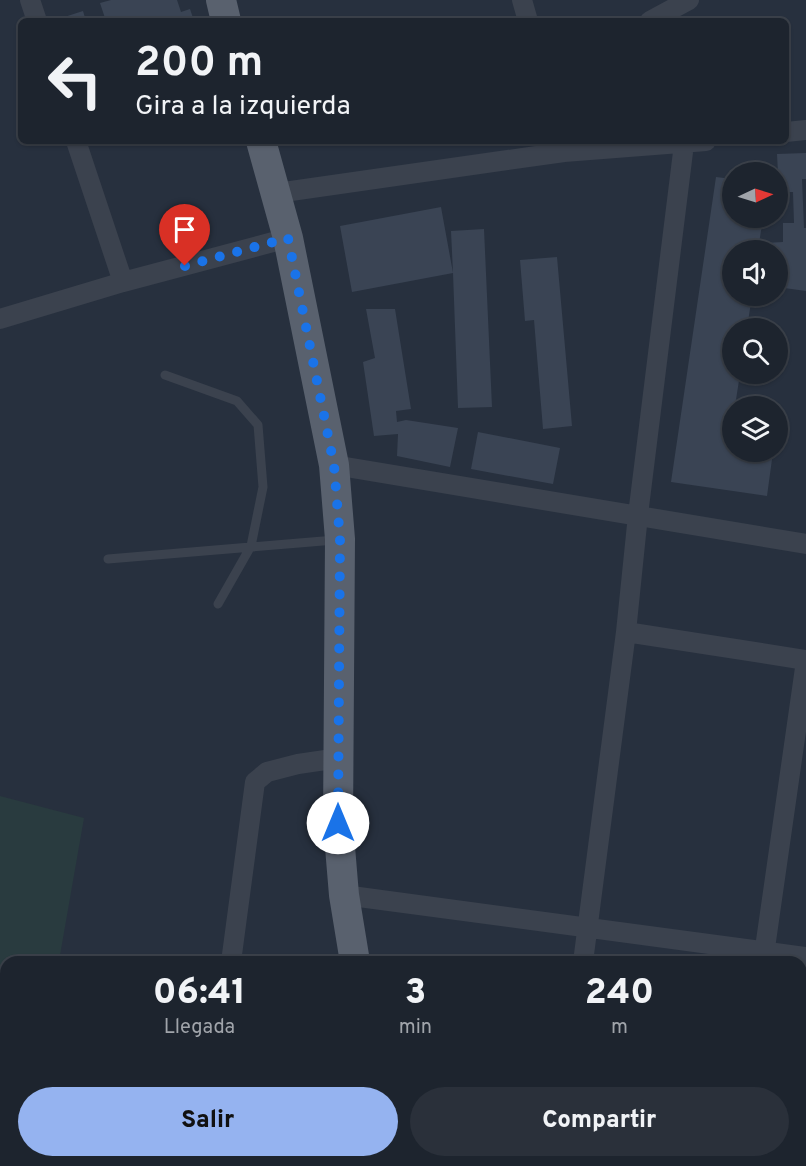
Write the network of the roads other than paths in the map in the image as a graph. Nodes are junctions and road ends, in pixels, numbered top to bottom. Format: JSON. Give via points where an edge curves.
{"nodes":[{"id":1,"x":30,"y":0,"type":"edge"},
{"id":2,"x":221,"y":0,"type":"edge"},
{"id":3,"x":522,"y":0,"type":"edge"},
{"id":4,"x":689,"y":0,"type":"edge"},
{"id":5,"x":36,"y":18,"type":"edge"},
{"id":6,"x":225,"y":18,"type":"edge"},
{"id":7,"x":527,"y":18,"type":"edge"},
{"id":8,"x":656,"y":18,"type":"edge"},
{"id":9,"x":806,"y":130,"type":"edge"},
{"id":10,"x":789,"y":132,"type":"edge"},
{"id":11,"x":77,"y":144,"type":"edge"},
{"id":12,"x":262,"y":144,"type":"edge"},
{"id":13,"x":684,"y":144,"type":"joint"},
{"id":14,"x":562,"y":146,"type":"edge"},
{"id":15,"x":277,"y":193,"type":"junction"},
{"id":16,"x":288,"y":238,"type":"junction"},
{"id":17,"x":123,"y":282,"type":"junction"},
{"id":18,"x":0,"y":319,"type":"edge"},
{"id":19,"x":165,"y":375,"type":"dead end"},
{"id":20,"x":334,"y":465,"type":"junction"},
{"id":21,"x":638,"y":515,"type":"junction"},
{"id":22,"x":340,"y":539,"type":"junction"},
{"id":23,"x":806,"y":544,"type":"edge"},
{"id":24,"x":251,"y":546,"type":"junction"},
{"id":25,"x":108,"y":559,"type":"dead end"},
{"id":26,"x":218,"y":604,"type":"dead end"},
{"id":27,"x":626,"y":632,"type":"junction"},
{"id":28,"x":806,"y":660,"type":"edge"},
{"id":29,"x":339,"y":758,"type":"junction"},
{"id":30,"x":344,"y":895,"type":"junction"},
{"id":31,"x":587,"y":928,"type":"junction"},
{"id":32,"x":232,"y":956,"type":"edge"},
{"id":33,"x":354,"y":956,"type":"edge"},
{"id":34,"x":584,"y":956,"type":"edge"},
{"id":35,"x":758,"y":956,"type":"edge"},
{"id":36,"x":764,"y":956,"type":"edge"}],
"edges":[{"from":1,"to":5,"type":"street"},
{"from":2,"to":6,"type":"main road"},
{"from":3,"to":7,"type":"street"},
{"from":4,"to":8,"type":"street"},
{"from":9,"to":10,"type":"street"},
{"from":11,"to":17,"type":"street"},
{"from":12,"to":15,"type":"main road"},
{"from":13,"to":14,"type":"street"},
{"from":13,"to":21,"type":"street"},
{"from":14,"to":15,"type":"street"},
{"from":15,"to":16,"type":"main road"},
{"from":16,"to":17,"type":"street"},
{"from":16,"to":20,"type":"main road"},
{"from":17,"to":18,"type":"street"},
{"from":19,"to":24,"type":"lane","via":[[237,401],[258,425],[262,488]]},
{"from":20,"to":21,"type":"street"},
{"from":20,"to":22,"type":"main road"},
{"from":21,"to":23,"type":"street"},
{"from":21,"to":27,"type":"street"},
{"from":22,"to":24,"type":"lane"},
{"from":22,"to":29,"type":"main road"},
{"from":24,"to":25,"type":"lane"},
{"from":24,"to":26,"type":"lane"},
{"from":27,"to":28,"type":"street"},
{"from":27,"to":31,"type":"street"},
{"from":28,"to":36,"type":"street"},
{"from":29,"to":30,"type":"main road","via":[[338,823]]},
{"from":29,"to":32,"type":"street","via":[[267,772],[255,782]]},
{"from":30,"to":31,"type":"street"},
{"from":30,"to":33,"type":"main road"},
{"from":31,"to":34,"type":"street"},
{"from":31,"to":35,"type":"street"}]}
